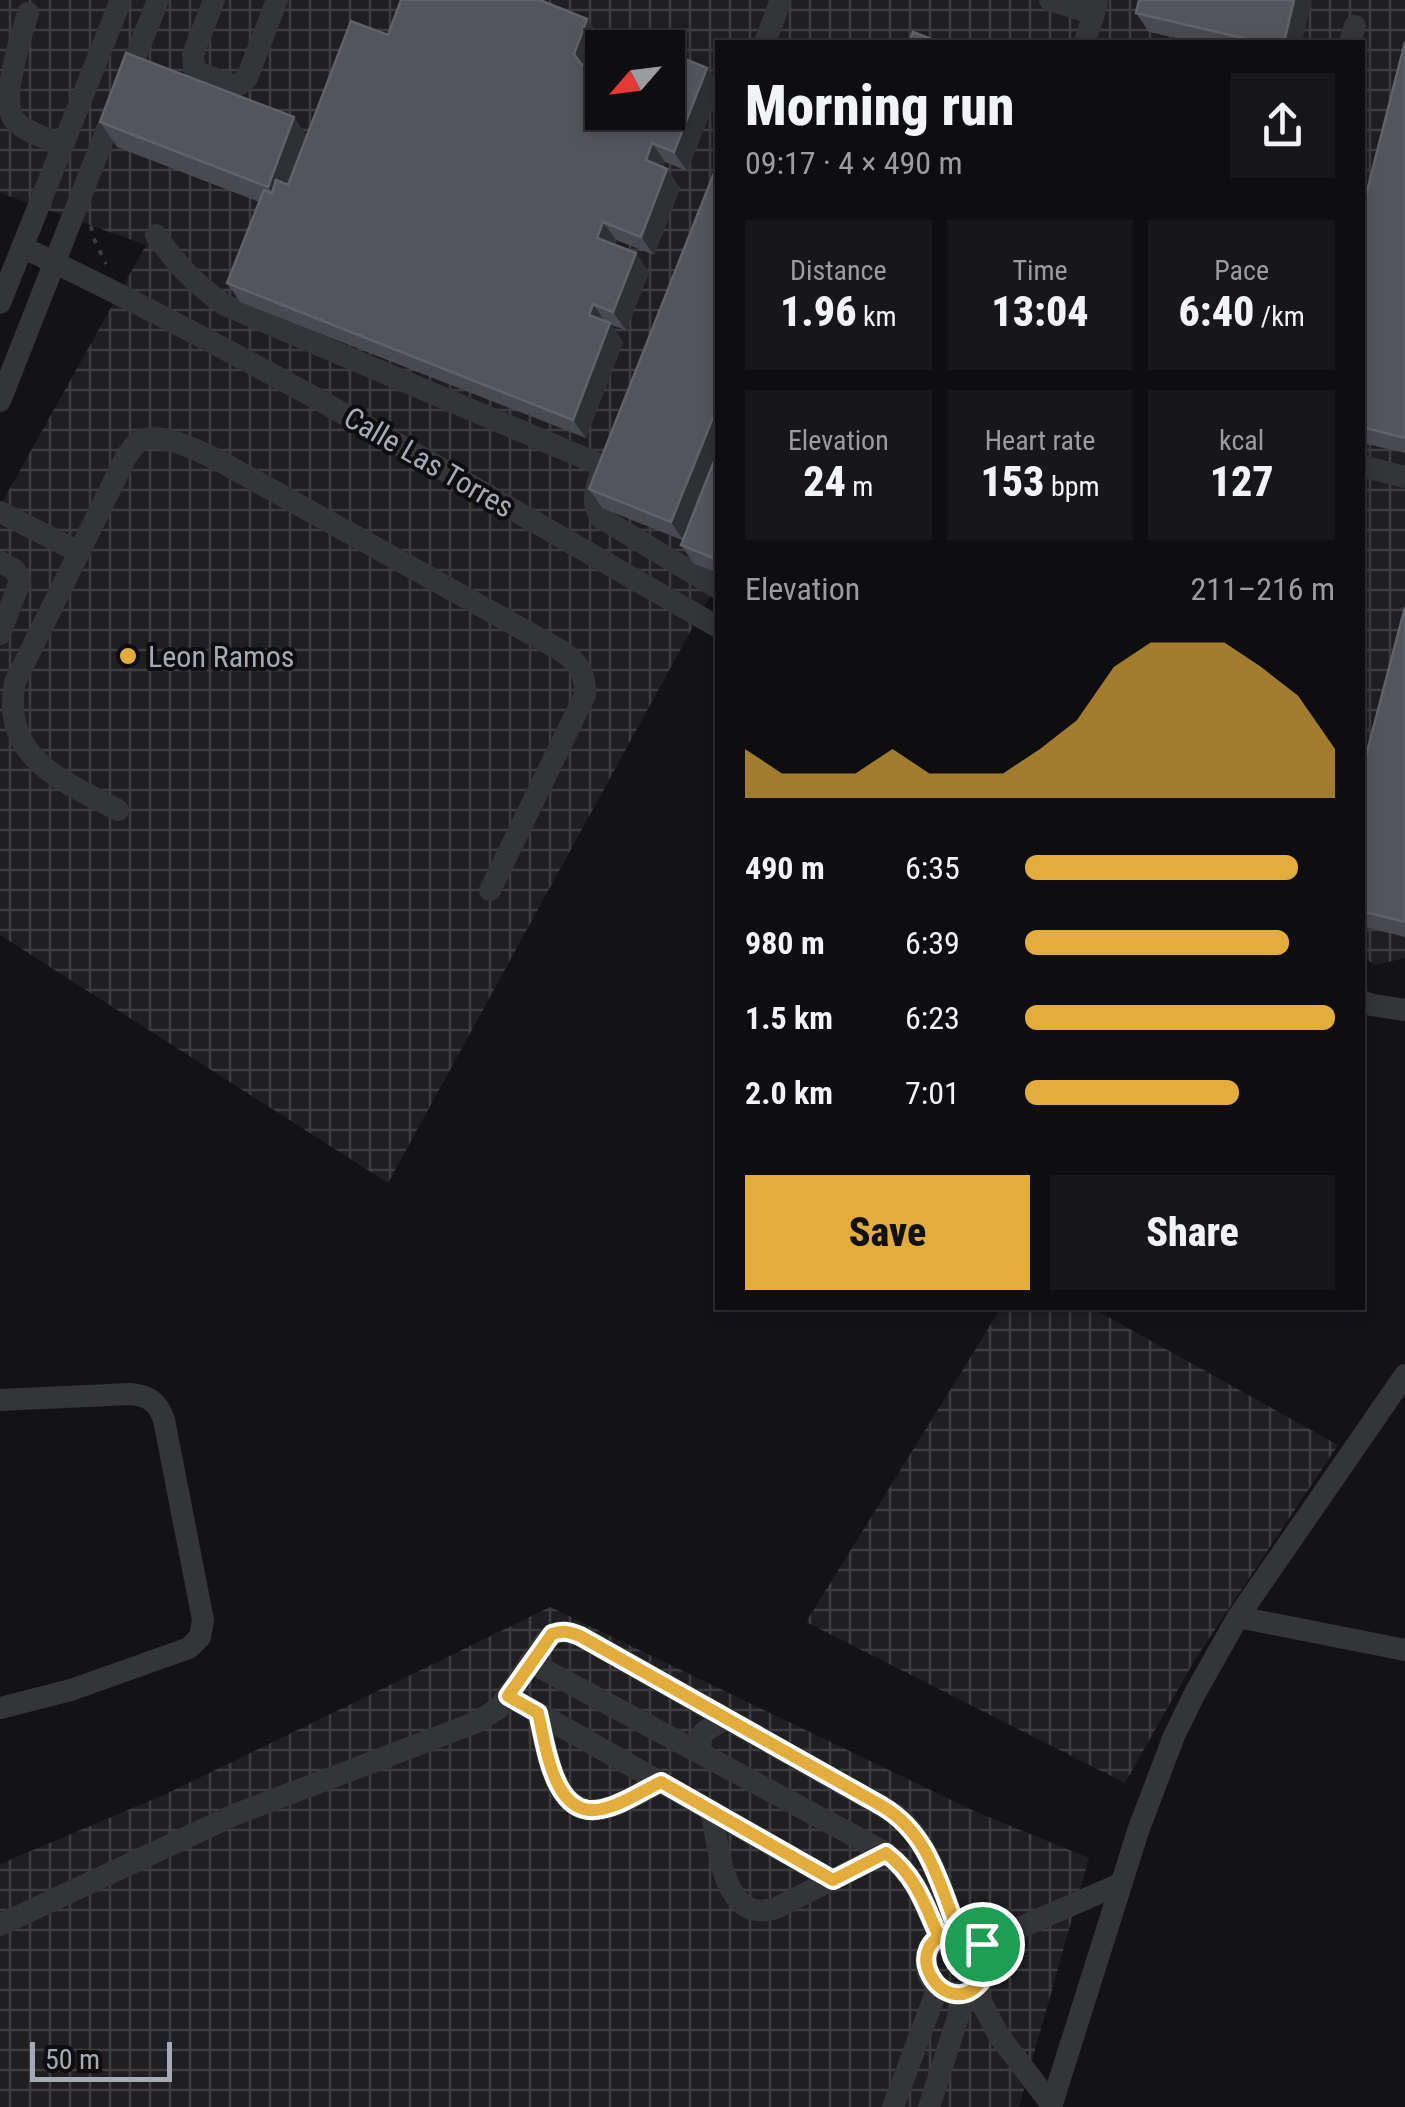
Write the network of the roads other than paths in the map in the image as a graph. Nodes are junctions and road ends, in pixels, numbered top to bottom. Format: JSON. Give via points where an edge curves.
{"nodes":[{"id":1,"x":120,"y":0,"type":"edge"},
{"id":2,"x":158,"y":0,"type":"edge"},
{"id":3,"x":214,"y":0,"type":"edge"},
{"id":4,"x":277,"y":0,"type":"edge"},
{"id":5,"x":781,"y":0,"type":"edge"},
{"id":6,"x":1050,"y":0,"type":"edge"},
{"id":7,"x":1096,"y":7,"type":"edge"},
{"id":8,"x":28,"y":13,"type":"dead end"},
{"id":9,"x":766,"y":40,"type":"edge"},
{"id":10,"x":1086,"y":40,"type":"edge"},
{"id":11,"x":63,"y":145,"type":"junction"},
{"id":12,"x":156,"y":235,"type":"dead end"},
{"id":13,"x":22,"y":248,"type":"junction"},
{"id":14,"x":54,"y":262,"type":"junction"},
{"id":15,"x":2,"y":290,"type":"edge"},
{"id":16,"x":39,"y":301,"type":"junction"},
{"id":17,"x":0,"y":402,"type":"edge"},
{"id":18,"x":1365,"y":467,"type":"edge"},
{"id":19,"x":1405,"y":477,"type":"edge"},
{"id":20,"x":0,"y":512,"type":"edge"},
{"id":21,"x":78,"y":552,"type":"junction"},
{"id":22,"x":0,"y":562,"type":"edge"},
{"id":23,"x":715,"y":586,"type":"edge"},
{"id":24,"x":715,"y":625,"type":"edge"},
{"id":25,"x":0,"y":634,"type":"edge"},
{"id":26,"x":118,"y":810,"type":"dead end"},
{"id":27,"x":490,"y":890,"type":"dead end"},
{"id":28,"x":1365,"y":1002,"type":"edge"},
{"id":29,"x":1405,"y":1010,"type":"edge"},
{"id":30,"x":1405,"y":1375,"type":"edge"},
{"id":31,"x":0,"y":1400,"type":"edge"},
{"id":32,"x":1238,"y":1617,"type":"junction"},
{"id":33,"x":1405,"y":1650,"type":"edge"},
{"id":34,"x":530,"y":1662,"type":"junction"},
{"id":35,"x":508,"y":1696,"type":"junction"},
{"id":36,"x":0,"y":1708,"type":"edge"},
{"id":37,"x":538,"y":1713,"type":"junction"},
{"id":38,"x":736,"y":1724,"type":"junction"},
{"id":39,"x":712,"y":1760,"type":"junction"},
{"id":40,"x":661,"y":1782,"type":"junction"},
{"id":41,"x":702,"y":1805,"type":"junction"},
{"id":42,"x":886,"y":1853,"type":"junction"},
{"id":43,"x":833,"y":1880,"type":"junction"},
{"id":44,"x":1120,"y":1884,"type":"junction"},
{"id":45,"x":0,"y":1925,"type":"edge"},
{"id":46,"x":948,"y":1934,"type":"junction"},
{"id":47,"x":982,"y":1944,"type":"junction"},
{"id":48,"x":938,"y":1987,"type":"junction"},
{"id":49,"x":970,"y":1990,"type":"junction"},
{"id":50,"x":1051,"y":2106,"type":"edge"},
{"id":51,"x":892,"y":2107,"type":"edge"},
{"id":52,"x":929,"y":2107,"type":"edge"}],
"edges":[{"from":1,"to":11,"type":"street"},
{"from":2,"to":14,"type":"street"},
{"from":3,"to":4,"type":"street","via":[[192,62],[200,74],[231,85],[247,78]]},
{"from":5,"to":9,"type":"street"},
{"from":6,"to":7,"type":"street"},
{"from":7,"to":10,"type":"street"},
{"from":8,"to":11,"type":"street","via":[[6,94],[8,110],[19,124]]},
{"from":11,"to":13,"type":"street"},
{"from":12,"to":23,"type":"street","via":[[179,268],[225,305],[606,457],[594,500],[601,518]]},
{"from":13,"to":14,"type":"street","name":"Calle Las Torres"},
{"from":13,"to":15,"type":"street"},
{"from":14,"to":16,"type":"street"},
{"from":14,"to":24,"type":"street","name":"Calle Las Torres","via":[[263,368]]},
{"from":15,"to":16,"type":"street"},
{"from":16,"to":17,"type":"street"},
{"from":18,"to":19,"type":"street"},
{"from":20,"to":21,"type":"street"},
{"from":21,"to":26,"type":"street","via":[[15,682],[12,730],[32,762]]},
{"from":21,"to":27,"type":"street","via":[[127,454],[136,443],[162,438],[216,460],[570,656],[586,680],[585,695]]},
{"from":22,"to":25,"type":"street","via":[[20,581]]},
{"from":28,"to":29,"type":"street"},
{"from":30,"to":32,"type":"street"},
{"from":31,"to":36,"type":"street","via":[[130,1394],[156,1404],[203,1620],[190,1648]]},
{"from":32,"to":33,"type":"street"},
{"from":32,"to":44,"type":"street","via":[[1174,1736]]},
{"from":34,"to":35,"type":"street"},
{"from":34,"to":38,"type":"street","via":[[552,1634],[569,1632]]},
{"from":34,"to":39,"type":"street"},
{"from":35,"to":37,"type":"street"},
{"from":35,"to":45,"type":"street","via":[[477,1722],[234,1815]]},
{"from":37,"to":40,"type":"street"},
{"from":37,"to":40,"type":"street","via":[[554,1776],[573,1804],[598,1810]]},
{"from":38,"to":39,"type":"street","via":[[704,1732]]},
{"from":38,"to":39,"type":"street","via":[[745,1740],[736,1760]]},
{"from":38,"to":46,"type":"street","via":[[908,1825],[926,1852]]},
{"from":39,"to":41,"type":"street"},
{"from":39,"to":42,"type":"street"},
{"from":40,"to":41,"type":"street"},
{"from":41,"to":43,"type":"street"},
{"from":41,"to":43,"type":"street","via":[[728,1886],[747,1908],[766,1912]]},
{"from":42,"to":43,"type":"street"},
{"from":42,"to":46,"type":"street","via":[[908,1873]]},
{"from":44,"to":47,"type":"street"},
{"from":44,"to":50,"type":"street"},
{"from":46,"to":47,"type":"street"},
{"from":46,"to":48,"type":"street","via":[[932,1944],[926,1962]]},
{"from":47,"to":49,"type":"street","via":[[986,1972]]},
{"from":48,"to":49,"type":"street"},
{"from":48,"to":51,"type":"street"},
{"from":49,"to":50,"type":"street"},
{"from":49,"to":52,"type":"street"}]}
